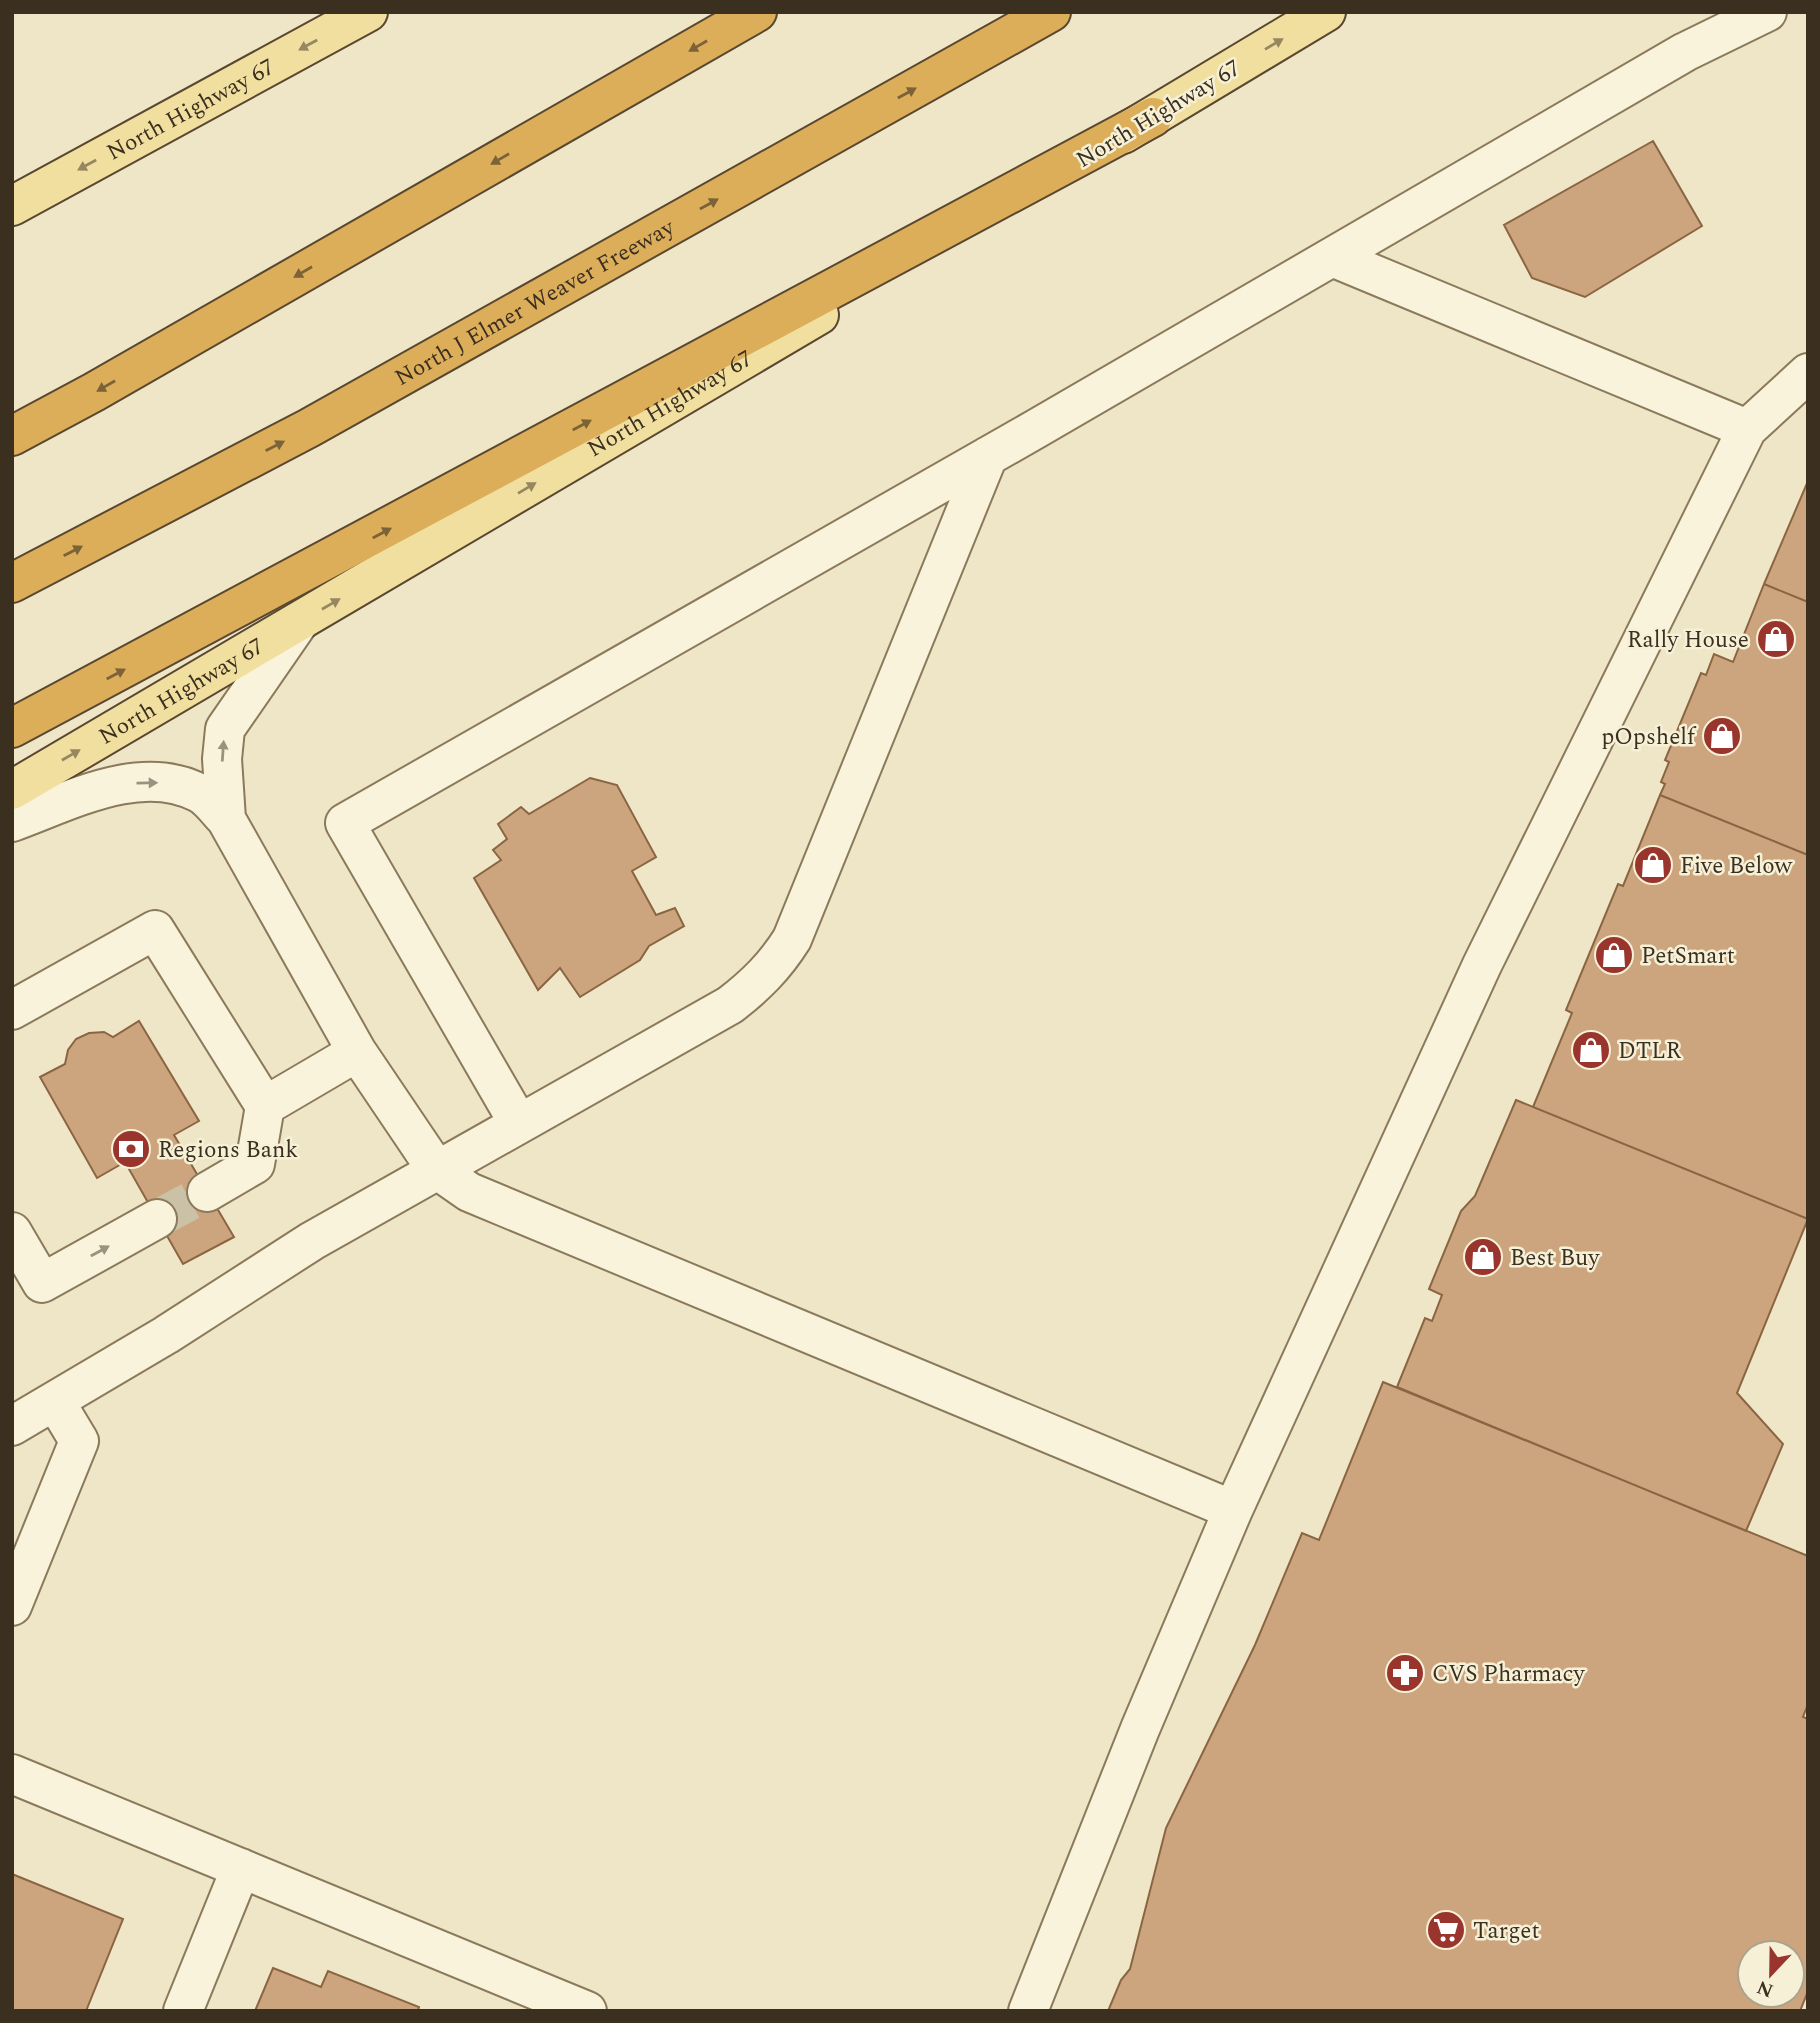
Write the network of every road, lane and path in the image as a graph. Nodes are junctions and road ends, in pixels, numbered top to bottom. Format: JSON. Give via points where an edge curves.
{"nodes":[{"id":1,"x":368,"y":12,"type":"edge"},
{"id":2,"x":757,"y":12,"type":"edge"},
{"id":3,"x":1051,"y":12,"type":"edge"},
{"id":4,"x":1326,"y":12,"type":"edge"},
{"id":5,"x":1767,"y":12,"type":"edge"},
{"id":6,"x":1153,"y":117,"type":"junction"},
{"id":7,"x":12,"y":206,"type":"edge"},
{"id":8,"x":1332,"y":257,"type":"junction"},
{"id":9,"x":1808,"y":373,"type":"edge"},
{"id":10,"x":1747,"y":429,"type":"junction"},
{"id":11,"x":12,"y":436,"type":"edge"},
{"id":12,"x":988,"y":456,"type":"junction"},
{"id":13,"x":12,"y":583,"type":"edge"},
{"id":14,"x":299,"y":622,"type":"junction"},
{"id":15,"x":12,"y":729,"type":"edge"},
{"id":16,"x":12,"y":790,"type":"edge"},
{"id":17,"x":226,"y":819,"type":"junction"},
{"id":18,"x":12,"y":822,"type":"edge"},
{"id":19,"x":12,"y":1010,"type":"edge"},
{"id":20,"x":357,"y":1052,"type":"junction"},
{"id":21,"x":265,"y":1106,"type":"junction"},
{"id":22,"x":519,"y":1124,"type":"junction"},
{"id":23,"x":436,"y":1170,"type":"junction"},
{"id":24,"x":207,"y":1192,"type":"tunnel mouth"},
{"id":25,"x":157,"y":1219,"type":"tunnel mouth"},
{"id":26,"x":12,"y":1232,"type":"edge"},
{"id":27,"x":27,"y":1409,"type":"edge"},
{"id":28,"x":1233,"y":1510,"type":"junction"},
{"id":29,"x":12,"y":1606,"type":"edge"},
{"id":30,"x":12,"y":1774,"type":"edge"},
{"id":31,"x":240,"y":1868,"type":"junction"},
{"id":32,"x":183,"y":2011,"type":"edge"},
{"id":33,"x":587,"y":2011,"type":"edge"},
{"id":34,"x":1028,"y":2011,"type":"edge"}],
"edges":[{"from":1,"to":7,"type":"main road","name":"North Highway 67","one_way":true},
{"from":2,"to":11,"type":"highway","one_way":true},
{"from":13,"to":3,"type":"highway","name":"North J Elmer Weaver Freeway","one_way":true,"via":[[309,428]]},
{"from":6,"to":4,"type":"main road","name":"North Highway 67","one_way":true},
{"from":5,"to":8,"type":"lane","via":[[1685,52]]},
{"from":14,"to":6,"type":"main road","name":"North Highway 67","one_way":true},
{"from":15,"to":6,"type":"highway","one_way":true},
{"from":8,"to":10,"type":"lane"},
{"from":8,"to":12,"type":"lane"},
{"from":9,"to":10,"type":"lane"},
{"from":10,"to":28,"type":"lane","via":[[1482,965]]},
{"from":12,"to":22,"type":"lane","via":[[792,939],[778,963],[730,1005]]},
{"from":12,"to":22,"type":"lane","via":[[345,823]]},
{"from":16,"to":14,"type":"main road","name":"North Highway 67","one_way":true},
{"from":17,"to":14,"type":"lane","one_way":true,"via":[[225,729]]},
{"from":18,"to":17,"type":"lane","one_way":true,"via":[[120,783],[160,783],[199,793]]},
{"from":17,"to":20,"type":"lane"},
{"from":19,"to":21,"type":"lane","via":[[155,930]]},
{"from":20,"to":21,"type":"lane"},
{"from":20,"to":23,"type":"lane"},
{"from":21,"to":24,"type":"lane","via":[[255,1164]]},
{"from":22,"to":23,"type":"lane"},
{"from":23,"to":27,"type":"lane","via":[[312,1241],[166,1335]]},
{"from":23,"to":28,"type":"lane","via":[[469,1192]]},
{"from":26,"to":25,"type":"lane","one_way":true,"via":[[42,1283]]},
{"from":27,"to":29,"type":"lane","via":[[79,1441]]},
{"from":28,"to":34,"type":"lane"},
{"from":30,"to":31,"type":"lane"},
{"from":31,"to":32,"type":"lane"},
{"from":31,"to":33,"type":"lane"}]}
